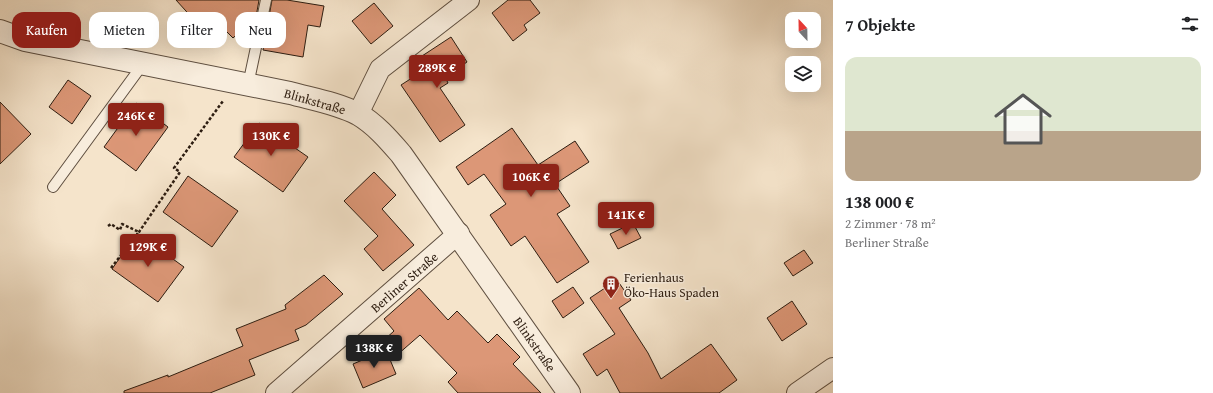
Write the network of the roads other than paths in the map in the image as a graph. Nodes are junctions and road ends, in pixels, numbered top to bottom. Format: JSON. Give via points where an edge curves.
{"nodes":[{"id":1,"x":266,"y":0,"type":"edge"},
{"id":2,"x":469,"y":0,"type":"edge"},
{"id":3,"x":0,"y":31,"type":"edge"},
{"id":4,"x":143,"y":64,"type":"junction"},
{"id":5,"x":242,"y":84,"type":"junction"},
{"id":6,"x":358,"y":114,"type":"junction"},
{"id":7,"x":53,"y":187,"type":"dead end"},
{"id":8,"x":458,"y":233,"type":"junction"},
{"id":9,"x":833,"y":368,"type":"edge"},
{"id":10,"x":276,"y":393,"type":"edge"},
{"id":11,"x":569,"y":393,"type":"edge"},
{"id":12,"x":797,"y":393,"type":"edge"}],
"edges":[{"from":1,"to":5,"type":"lane"},
{"from":2,"to":6,"type":"street","via":[[380,69]]},
{"from":3,"to":4,"type":"street","name":"Blinkstraße","via":[[25,40]]},
{"from":4,"to":5,"type":"street","name":"Blinkstraße"},
{"from":4,"to":7,"type":"lane"},
{"from":5,"to":6,"type":"street","name":"Blinkstraße","via":[[325,102]]},
{"from":6,"to":8,"type":"street","name":"Blinkstraße","via":[[380,130],[401,154]]},
{"from":8,"to":10,"type":"street","name":"Berliner Straße"},
{"from":8,"to":11,"type":"street","name":"Blinkstraße"},
{"from":9,"to":12,"type":"street"}]}
